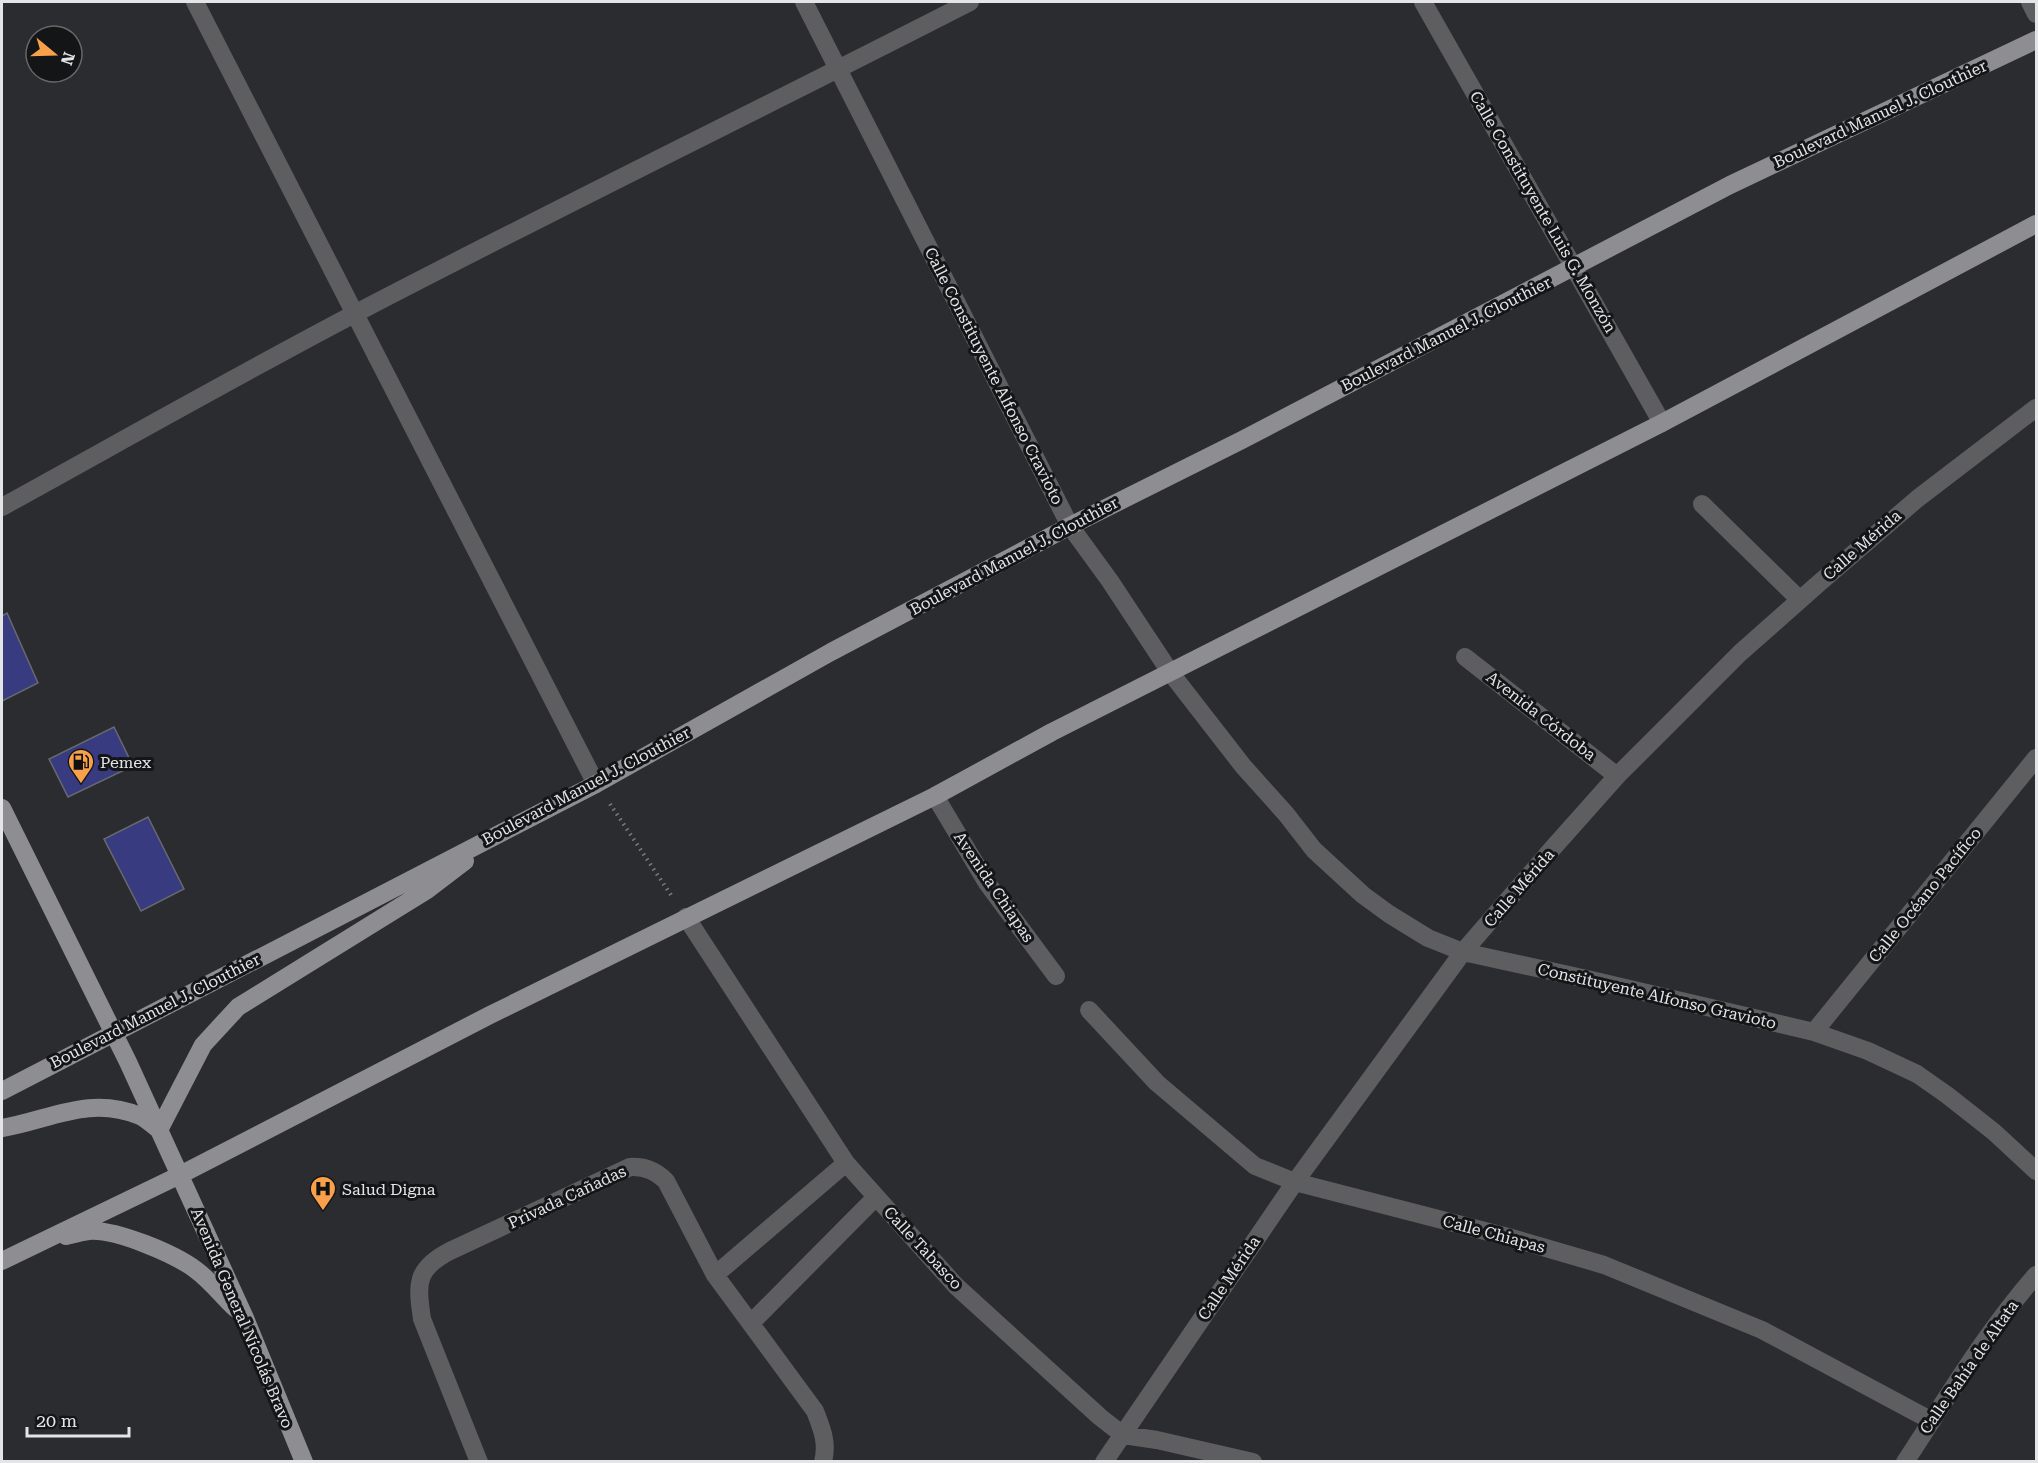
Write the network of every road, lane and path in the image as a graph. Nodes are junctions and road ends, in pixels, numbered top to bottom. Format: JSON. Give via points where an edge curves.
{"nodes":[{"id":1,"x":195,"y":2,"type":"edge"},
{"id":2,"x":804,"y":2,"type":"edge"},
{"id":3,"x":970,"y":2,"type":"edge"},
{"id":4,"x":1423,"y":2,"type":"edge"},
{"id":5,"x":2030,"y":2,"type":"edge"},
{"id":6,"x":2037,"y":14,"type":"edge"},
{"id":7,"x":2037,"y":40,"type":"edge"},
{"id":8,"x":838,"y":70,"type":"junction"},
{"id":9,"x":2037,"y":224,"type":"edge"},
{"id":10,"x":1574,"y":267,"type":"junction"},
{"id":11,"x":355,"y":314,"type":"junction"},
{"id":12,"x":2037,"y":408,"type":"edge"},
{"id":13,"x":1662,"y":423,"type":"junction"},
{"id":14,"x":1702,"y":504,"type":"dead end"},
{"id":15,"x":2,"y":507,"type":"edge"},
{"id":16,"x":1070,"y":526,"type":"junction"},
{"id":17,"x":1800,"y":600,"type":"junction"},
{"id":18,"x":1465,"y":657,"type":"dead end"},
{"id":19,"x":1170,"y":672,"type":"junction"},
{"id":20,"x":2037,"y":758,"type":"edge"},
{"id":21,"x":1617,"y":776,"type":"junction"},
{"id":22,"x":596,"y":784,"type":"junction"},
{"id":23,"x":935,"y":796,"type":"junction"},
{"id":24,"x":2,"y":808,"type":"edge"},
{"id":25,"x":1287,"y":814,"type":"joint"},
{"id":26,"x":508,"y":829,"type":"junction"},
{"id":27,"x":686,"y":917,"type":"junction"},
{"id":28,"x":1463,"y":952,"type":"junction"},
{"id":29,"x":1056,"y":976,"type":"dead end"},
{"id":30,"x":1089,"y":1010,"type":"dead end"},
{"id":31,"x":114,"y":1032,"type":"junction"},
{"id":32,"x":1814,"y":1032,"type":"junction"},
{"id":33,"x":2,"y":1091,"type":"edge"},
{"id":34,"x":2,"y":1128,"type":"edge"},
{"id":35,"x":159,"y":1130,"type":"junction"},
{"id":36,"x":846,"y":1163,"type":"junction"},
{"id":37,"x":2037,"y":1171,"type":"edge"},
{"id":38,"x":180,"y":1175,"type":"junction"},
{"id":39,"x":1295,"y":1182,"type":"junction"},
{"id":40,"x":876,"y":1197,"type":"junction"},
{"id":41,"x":38,"y":1242,"type":"junction"},
{"id":42,"x":2,"y":1261,"type":"edge"},
{"id":43,"x":715,"y":1275,"type":"junction"},
{"id":44,"x":2037,"y":1275,"type":"edge"},
{"id":45,"x":244,"y":1318,"type":"junction"},
{"id":46,"x":751,"y":1323,"type":"junction"},
{"id":47,"x":1932,"y":1421,"type":"junction"},
{"id":48,"x":1123,"y":1435,"type":"junction"},
{"id":49,"x":304,"y":1461,"type":"edge"},
{"id":50,"x":479,"y":1461,"type":"edge"},
{"id":51,"x":823,"y":1461,"type":"edge"},
{"id":52,"x":1104,"y":1461,"type":"edge"},
{"id":53,"x":1253,"y":1461,"type":"edge"},
{"id":54,"x":1905,"y":1461,"type":"edge"}],
"edges":[{"from":1,"to":11,"type":"street"},
{"from":2,"to":8,"type":"street","name":"Calle Constituyente Alfonso Cravioto"},
{"from":3,"to":8,"type":"street"},
{"from":4,"to":10,"type":"street","name":"Calle Constituyente Luis G. Monzón"},
{"from":5,"to":6,"type":"street"},
{"from":7,"to":10,"type":"main road","name":"Boulevard Manuel J. Clouthier","via":[[1730,185]]},
{"from":8,"to":11,"type":"street"},
{"from":8,"to":16,"type":"street","name":"Calle Constituyente Alfonso Cravioto"},
{"from":9,"to":13,"type":"main road"},
{"from":10,"to":13,"type":"street","name":"Calle Constituyente Luis G. Monzón"},
{"from":10,"to":16,"type":"main road","name":"Boulevard Manuel J. Clouthier"},
{"from":11,"to":15,"type":"street"},
{"from":11,"to":22,"type":"street"},
{"from":12,"to":17,"type":"street","name":"Calle Mérida","via":[[1917,499]]},
{"from":13,"to":19,"type":"main road"},
{"from":14,"to":17,"type":"street"},
{"from":16,"to":19,"type":"street","name":"Calle Constituyente Alfonso Cravioto"},
{"from":16,"to":22,"type":"main road","name":"Boulevard Manuel J. Clouthier","via":[[831,652]]},
{"from":17,"to":21,"type":"street","name":"Calle Mérida","via":[[1740,653]]},
{"from":18,"to":21,"type":"street","name":"Avenida Córdoba"},
{"from":19,"to":23,"type":"main road"},
{"from":19,"to":25,"type":"street","name":"Calle Constituyente Alfonso Cravioto","via":[[1243,766]]},
{"from":20,"to":32,"type":"street","name":"Calle Océano Pacífico"},
{"from":21,"to":28,"type":"street","name":"Calle Mérida"},
{"from":22,"to":26,"type":"main road","name":"Boulevard Manuel J. Clouthier"},
{"from":22,"to":27,"type":"path"},
{"from":23,"to":27,"type":"main road"},
{"from":23,"to":29,"type":"street","name":"Avenida Chiapas","via":[[987,883]]},
{"from":24,"to":31,"type":"main road","name":"Avenida General Nicolás Bravo"},
{"from":25,"to":28,"type":"street","name":"Constituyente Alfonso Gravioto","via":[[1314,850],[1363,895],[1428,938]]},
{"from":26,"to":31,"type":"main road","name":"Boulevard Manuel J. Clouthier"},
{"from":26,"to":35,"type":"main road","via":[[427,890],[238,1007],[203,1045]]},
{"from":27,"to":36,"type":"street","name":"Calle Tabasco"},
{"from":27,"to":38,"type":"main road"},
{"from":28,"to":32,"type":"street","name":"Constituyente Alfonso Gravioto"},
{"from":28,"to":39,"type":"street","name":"Calle Mérida"},
{"from":30,"to":39,"type":"street","name":"Calle Chiapas","via":[[1157,1083],[1255,1166]]},
{"from":31,"to":33,"type":"main road","name":"Boulevard Manuel J. Clouthier"},
{"from":31,"to":35,"type":"main road","name":"Avenida General Nicolás Bravo"},
{"from":32,"to":37,"type":"street","name":"Constituyente Alfonso Gravioto","via":[[1917,1074],[1994,1132]]},
{"from":34,"to":35,"type":"main road","via":[[79,1108],[103,1108],[141,1116]]},
{"from":35,"to":38,"type":"main road","name":"Avenida General Nicolás Bravo"},
{"from":36,"to":40,"type":"street","name":"Calle Tabasco"},
{"from":36,"to":43,"type":"street"},
{"from":38,"to":41,"type":"main road"},
{"from":38,"to":45,"type":"main road","name":"Avenida General Nicolás Bravo"},
{"from":39,"to":47,"type":"street","name":"Calle Chiapas","via":[[1604,1265],[1762,1330]]},
{"from":39,"to":48,"type":"street","name":"Calle Mérida"},
{"from":40,"to":46,"type":"street"},
{"from":40,"to":48,"type":"street","name":"Calle Tabasco","via":[[956,1286]]},
{"from":41,"to":42,"type":"main road"},
{"from":41,"to":45,"type":"main road","via":[[90,1231],[136,1240],[197,1270]]},
{"from":43,"to":46,"type":"street","name":"Privada Cañadas"},
{"from":43,"to":50,"type":"street","name":"Privada Cañadas","via":[[666,1180],[636,1166],[437,1258],[426,1267],[420,1280],[422,1319]]},
{"from":44,"to":47,"type":"street","name":"Calle Bahía de Altata","via":[[2009,1307]]},
{"from":45,"to":49,"type":"main road","name":"Avenida General Nicolás Bravo"},
{"from":46,"to":51,"type":"street","name":"Privada Cañadas","via":[[815,1412],[824,1432]]},
{"from":47,"to":54,"type":"street","name":"Calle Bahía de Altata"},
{"from":48,"to":52,"type":"street","name":"Calle Mérida"},
{"from":48,"to":53,"type":"street"}]}
